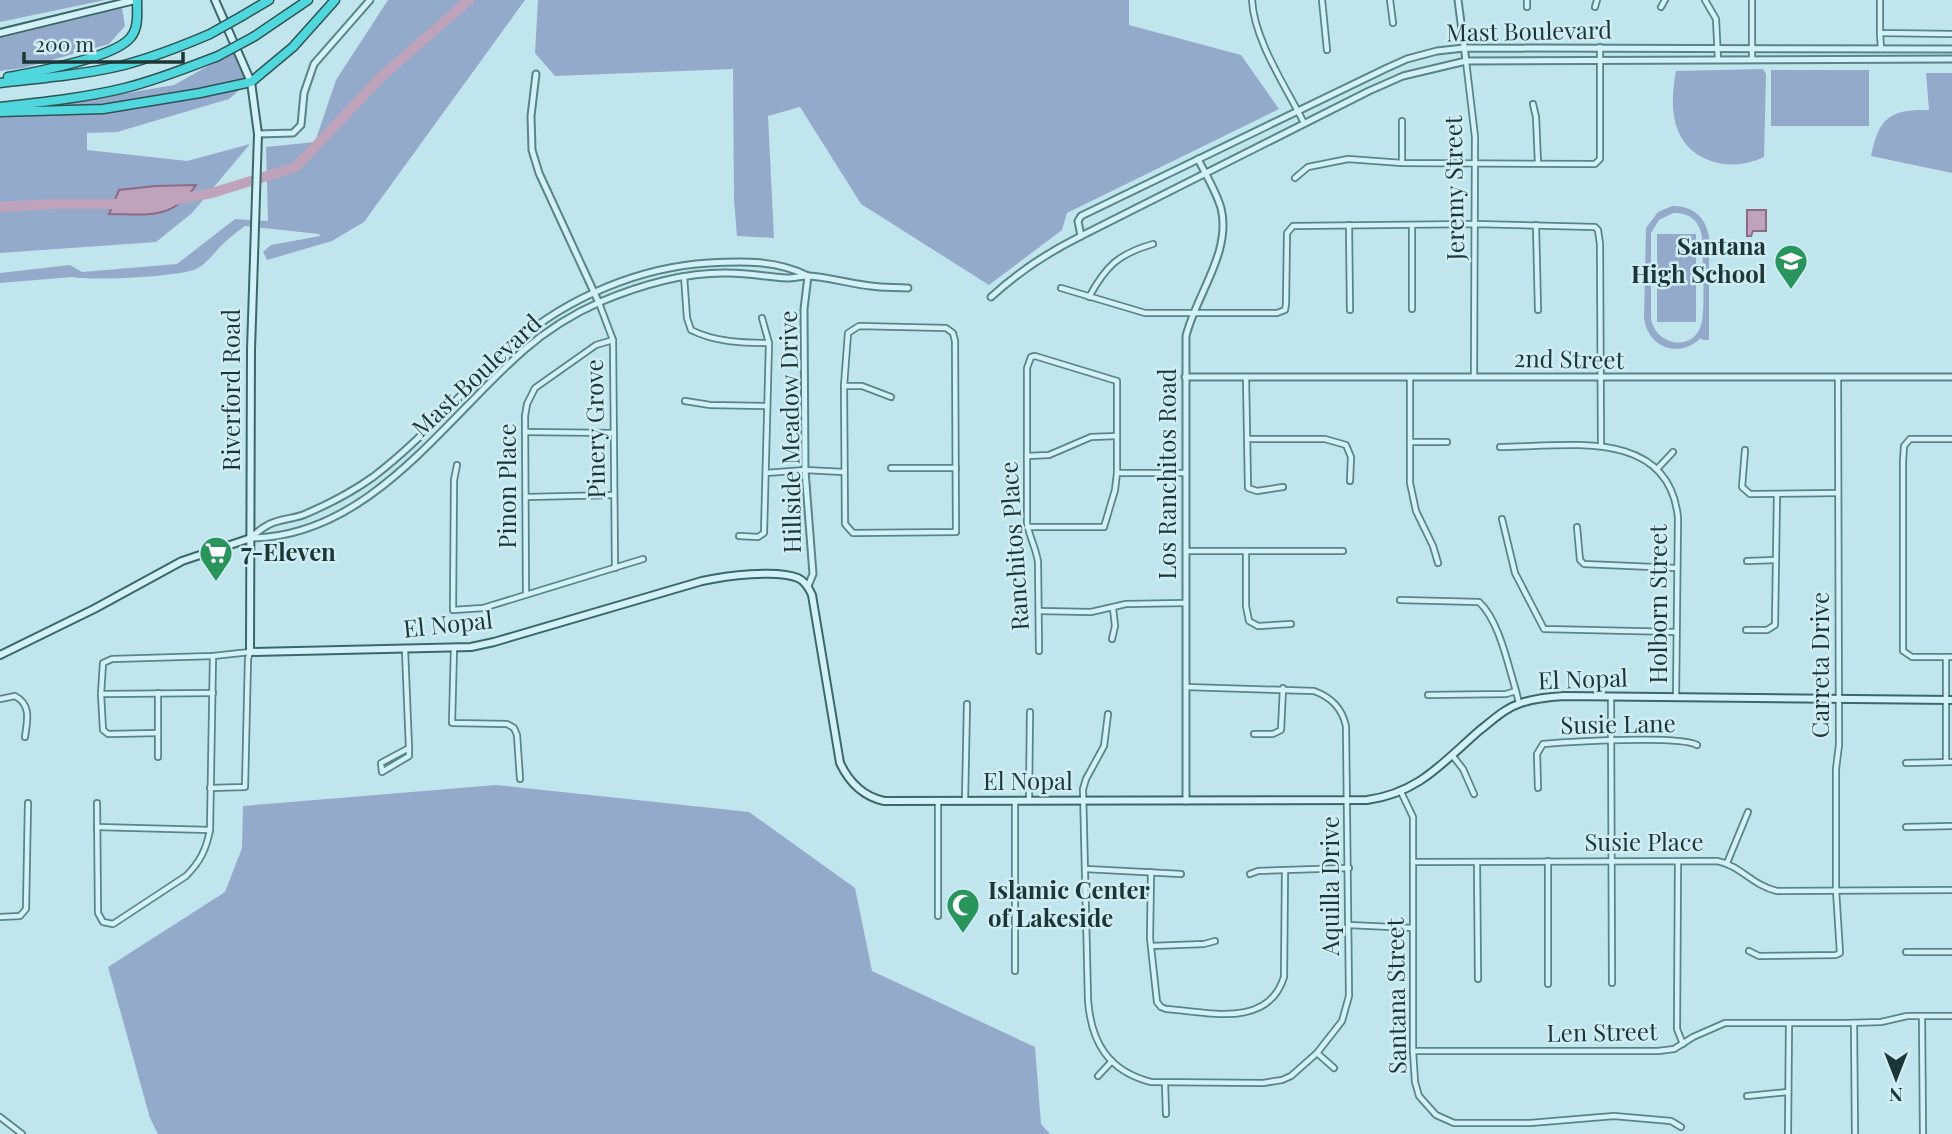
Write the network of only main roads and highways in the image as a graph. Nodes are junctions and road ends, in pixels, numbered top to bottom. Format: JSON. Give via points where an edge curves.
{"nodes":[{"id":1,"x":136,"y":0,"type":"edge"},
{"id":2,"x":215,"y":0,"type":"edge"},
{"id":3,"x":269,"y":0,"type":"edge"},
{"id":4,"x":308,"y":0,"type":"edge"},
{"id":5,"x":335,"y":0,"type":"edge"},
{"id":6,"x":0,"y":33,"type":"edge"},
{"id":7,"x":0,"y":81,"type":"edge"},
{"id":8,"x":251,"y":82,"type":"junction"},
{"id":9,"x":0,"y":109,"type":"edge"},
{"id":10,"x":251,"y":538,"type":"junction"},
{"id":11,"x":250,"y":652,"type":"joint"},
{"id":12,"x":0,"y":655,"type":"edge"},
{"id":13,"x":1949,"y":700,"type":"edge"}],
"edges":[{"from":1,"to":6,"type":"main road"},
{"from":1,"to":7,"type":"highway","via":[[136,26],[126,41],[86,59]]},
{"from":2,"to":8,"type":"main road","name":"Riverford Road"},
{"from":3,"to":7,"type":"highway","bridge":true,"via":[[210,34],[165,53],[74,74]]},
{"from":4,"to":9,"type":"highway","bridge":true,"via":[[218,56],[171,74],[87,96]]},
{"from":5,"to":8,"type":"highway","via":[[293,47]]},
{"from":8,"to":9,"type":"highway","via":[[103,109]]},
{"from":8,"to":10,"type":"main road","name":"Riverford Road","via":[[258,134]]},
{"from":10,"to":11,"type":"main road","name":"Riverford Road"},
{"from":10,"to":12,"type":"main road","via":[[182,561]]},
{"from":11,"to":13,"type":"main road","name":"El Nopal","via":[[454,648],[495,642],[702,581],[757,574],[794,577],[813,595],[845,773],[854,786],[874,799],[938,801],[1380,798],[1426,779],[1500,713],[1519,704],[1564,696]]}]}
